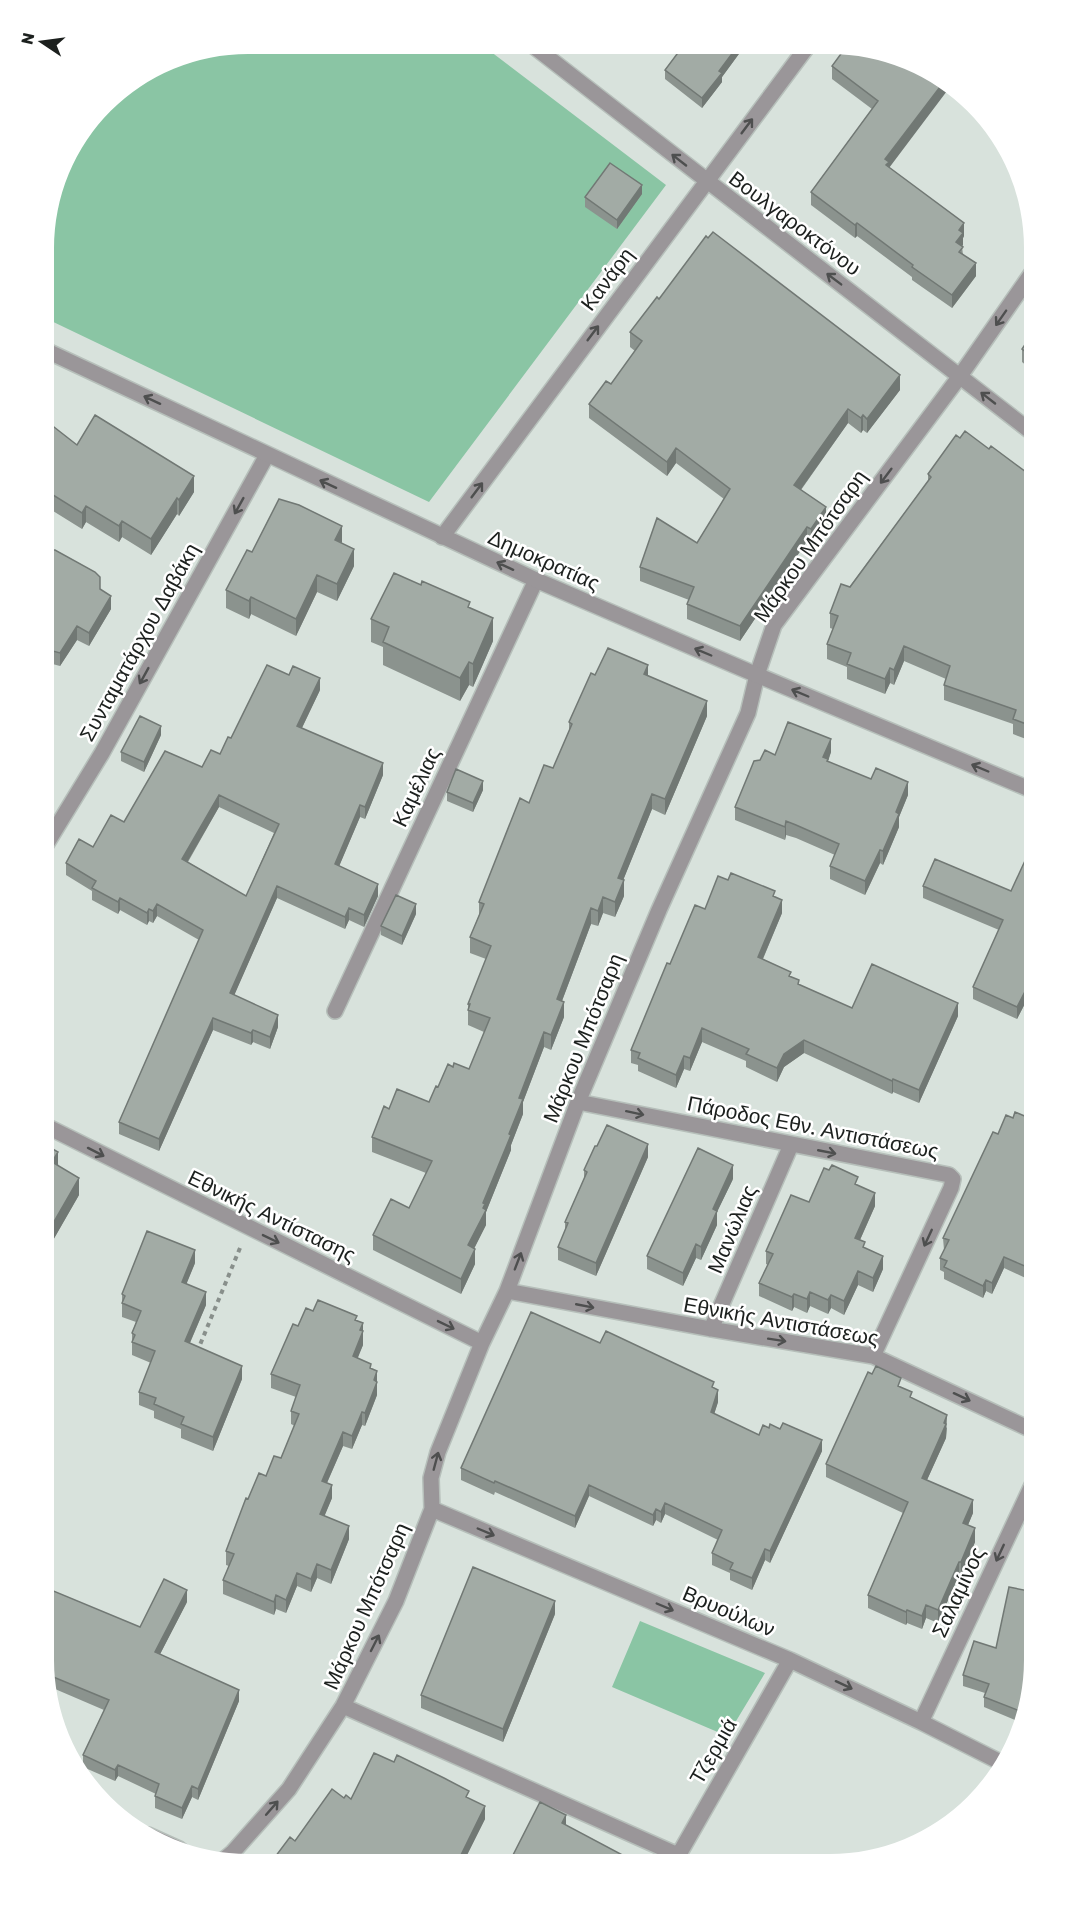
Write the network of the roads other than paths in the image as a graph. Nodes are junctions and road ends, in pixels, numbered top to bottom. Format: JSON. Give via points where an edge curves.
{"nodes":[{"id":1,"x":544,"y":54,"type":"edge"},
{"id":2,"x":802,"y":54,"type":"edge"},
{"id":3,"x":706,"y":181,"type":"junction"},
{"id":4,"x":1024,"y":286,"type":"edge"},
{"id":5,"x":54,"y":354,"type":"edge"},
{"id":6,"x":960,"y":376,"type":"junction"},
{"id":7,"x":1024,"y":426,"type":"edge"},
{"id":8,"x":267,"y":455,"type":"junction"},
{"id":9,"x":442,"y":537,"type":"junction"},
{"id":10,"x":536,"y":580,"type":"junction"},
{"id":11,"x":757,"y":675,"type":"junction"},
{"id":12,"x":1024,"y":787,"type":"edge"},
{"id":13,"x":54,"y":832,"type":"edge"},
{"id":14,"x":335,"y":1011,"type":"dead end"},
{"id":15,"x":578,"y":1102,"type":"junction"},
{"id":16,"x":54,"y":1130,"type":"edge"},
{"id":17,"x":791,"y":1145,"type":"junction"},
{"id":18,"x":507,"y":1291,"type":"junction"},
{"id":19,"x":711,"y":1329,"type":"junction"},
{"id":20,"x":482,"y":1343,"type":"junction"},
{"id":21,"x":873,"y":1356,"type":"junction"},
{"id":22,"x":1024,"y":1426,"type":"edge"},
{"id":23,"x":1024,"y":1502,"type":"edge"},
{"id":24,"x":432,"y":1509,"type":"junction"},
{"id":25,"x":790,"y":1660,"type":"junction"},
{"id":26,"x":343,"y":1706,"type":"junction"},
{"id":27,"x":921,"y":1722,"type":"junction"},
{"id":28,"x":996,"y":1760,"type":"edge"},
{"id":29,"x":234,"y":1853,"type":"edge"},
{"id":30,"x":663,"y":1854,"type":"edge"},
{"id":31,"x":679,"y":1854,"type":"edge"}],
"edges":[{"from":3,"to":1,"type":"street","name":"Βουλγαροκτόνου","one_way":true},
{"from":3,"to":2,"type":"street","name":"Κανάρη","one_way":true},
{"from":6,"to":3,"type":"street","name":"Βουλγαροκτόνου","one_way":true},
{"from":9,"to":3,"type":"street","name":"Κανάρη","one_way":true},
{"from":4,"to":6,"type":"street","name":"Μάρκου Μπότσαρη","one_way":true},
{"from":8,"to":5,"type":"street","name":"Δημοκρατίας","one_way":true},
{"from":7,"to":6,"type":"street","name":"Βουλγαροκτόνου","one_way":true},
{"from":6,"to":11,"type":"street","name":"Μάρκου Μπότσαρη","one_way":true,"via":[[774,625]]},
{"from":9,"to":8,"type":"street","name":"Δημοκρατίας","one_way":true},
{"from":8,"to":13,"type":"street","name":"Συνταματάρχου Δαβάκη","one_way":true,"via":[[102,753]]},
{"from":10,"to":9,"type":"street","name":"Δημοκρατίας","one_way":true},
{"from":11,"to":10,"type":"street","name":"Δημοκρατίας","one_way":true},
{"from":10,"to":14,"type":"street","name":"Καμέλιας"},
{"from":12,"to":11,"type":"street","name":"Δημοκρατίας","one_way":true},
{"from":11,"to":15,"type":"street","name":"Μάρκου Μπότσαρη","via":[[748,713]]},
{"from":15,"to":17,"type":"street","name":"Πάροδος Εθν. Αντιστάσεως","one_way":true},
{"from":18,"to":15,"type":"street","name":"Μάρκου Μπότσαρη","one_way":true},
{"from":16,"to":20,"type":"street","name":"Εθνικής Αντίστασης","one_way":true},
{"from":17,"to":19,"type":"street","name":"Μανώλιας"},
{"from":17,"to":21,"type":"street","name":"Πάροδος Εθν. Αντιστάσεως","one_way":true,"via":[[949,1175],[953,1179]]},
{"from":18,"to":19,"type":"street","name":"Εθνικής Αντιστάσεως","one_way":true},
{"from":18,"to":20,"type":"street","name":"Μάρκου Μπότσαρη"},
{"from":19,"to":21,"type":"street","name":"Εθνικής Αντιστάσεως","one_way":true},
{"from":24,"to":20,"type":"street","name":"Μάρκου Μπότσαρη","one_way":true,"via":[[431,1478],[438,1452]]},
{"from":21,"to":22,"type":"street","name":"Εθνικής Αντιστάσεως","one_way":true},
{"from":23,"to":27,"type":"street","name":"Σαλαμίνος","one_way":true},
{"from":24,"to":25,"type":"street","name":"Βρυούλων","one_way":true},
{"from":26,"to":24,"type":"street","name":"Μάρκου Μπότσαρη","one_way":true,"via":[[396,1600]]},
{"from":25,"to":27,"type":"street","name":"Βρυούλων","one_way":true},
{"from":25,"to":31,"type":"street","name":"Τζερμιά"},
{"from":29,"to":26,"type":"street","name":"Μάρκου Μπότσαρη","one_way":true,"via":[[289,1789]]},
{"from":26,"to":30,"type":"street"},
{"from":27,"to":28,"type":"street","name":"Βρυούλων"}]}
